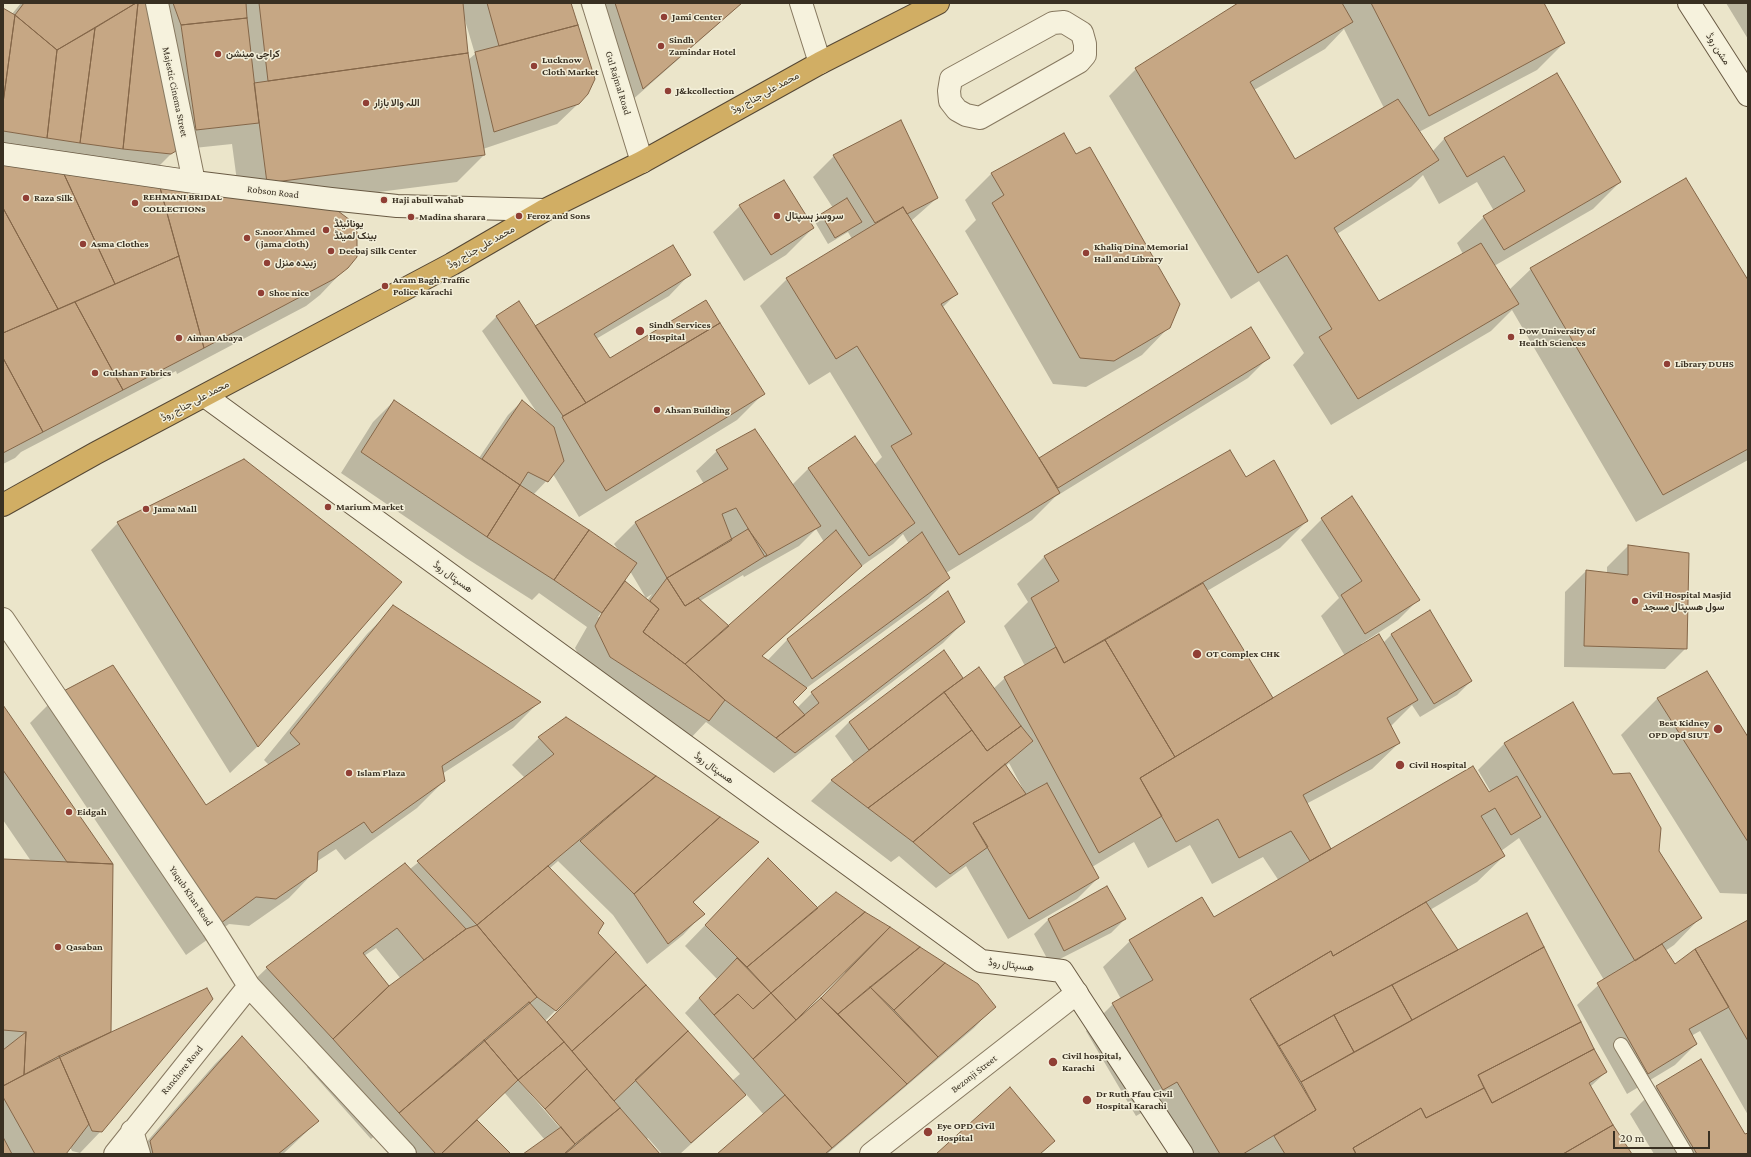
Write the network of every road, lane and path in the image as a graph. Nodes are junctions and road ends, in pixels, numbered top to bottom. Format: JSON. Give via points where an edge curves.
{"nodes":[{"id":1,"x":157,"y":3,"type":"edge"},
{"id":2,"x":593,"y":3,"type":"edge"},
{"id":3,"x":801,"y":3,"type":"edge"},
{"id":4,"x":938,"y":3,"type":"edge"},
{"id":5,"x":1688,"y":3,"type":"edge"},
{"id":6,"x":1080,"y":62,"type":"joint"},
{"id":7,"x":820,"y":63,"type":"junction"},
{"id":8,"x":1748,"y":95,"type":"edge"},
{"id":9,"x":3,"y":154,"type":"edge"},
{"id":10,"x":642,"y":162,"type":"junction"},
{"id":11,"x":194,"y":182,"type":"junction"},
{"id":12,"x":545,"y":210,"type":"junction"},
{"id":13,"x":206,"y":396,"type":"junction"},
{"id":14,"x":3,"y":505,"type":"edge"},
{"id":15,"x":3,"y":619,"type":"edge"},
{"id":16,"x":249,"y":986,"type":"junction"},
{"id":17,"x":1077,"y":993,"type":"junction"},
{"id":18,"x":1621,"y":1046,"type":"dead end"},
{"id":19,"x":132,"y":1131,"type":"junction"},
{"id":20,"x":115,"y":1154,"type":"edge"},
{"id":21,"x":138,"y":1154,"type":"edge"},
{"id":22,"x":405,"y":1154,"type":"edge"},
{"id":23,"x":870,"y":1154,"type":"edge"},
{"id":24,"x":1182,"y":1154,"type":"edge"},
{"id":25,"x":1686,"y":1154,"type":"edge"}],
"edges":[{"from":1,"to":11,"type":"street","name":"Majestic Cinema Street"},
{"from":2,"to":10,"type":"street","name":"Gul Rajmal Road"},
{"from":3,"to":7,"type":"street"},
{"from":4,"to":7,"type":"highway","name":"محمد علی جناح روڈ"},
{"from":5,"to":8,"type":"street","name":"مشن روڈ"},
{"from":6,"to":6,"type":"street","via":[[980,118],[962,113],[950,101],[951,79],[1053,23],[1064,22],[1082,34],[1086,44],[1085,55]]},
{"from":7,"to":10,"type":"highway","name":"محمد علی جناح روڈ"},
{"from":9,"to":11,"type":"street","name":"Robson Road"},
{"from":10,"to":12,"type":"highway","name":"محمد علی جناح روڈ"},
{"from":11,"to":12,"type":"street","name":"Robson Road","via":[[397,206]]},
{"from":12,"to":13,"type":"highway","name":"محمد علی جناح روڈ","via":[[452,264]]},
{"from":13,"to":14,"type":"highway","name":"محمد علی جناح روڈ"},
{"from":13,"to":17,"type":"street","name":"ھسپتال روڈ","via":[[980,961],[1062,971]]},
{"from":15,"to":16,"type":"street","name":"Yaqub Khan Road","via":[[209,922]]},
{"from":16,"to":19,"type":"street","name":"Ranchore Road"},
{"from":16,"to":22,"type":"street","name":"Yaqub Khan Road"},
{"from":17,"to":23,"type":"street","name":"Bezonji Street"},
{"from":17,"to":24,"type":"street","name":"ھسپتال روڈ"},
{"from":18,"to":25,"type":"lane"},
{"from":19,"to":20,"type":"street","name":"Ranchore Road"},
{"from":19,"to":21,"type":"street"}]}
